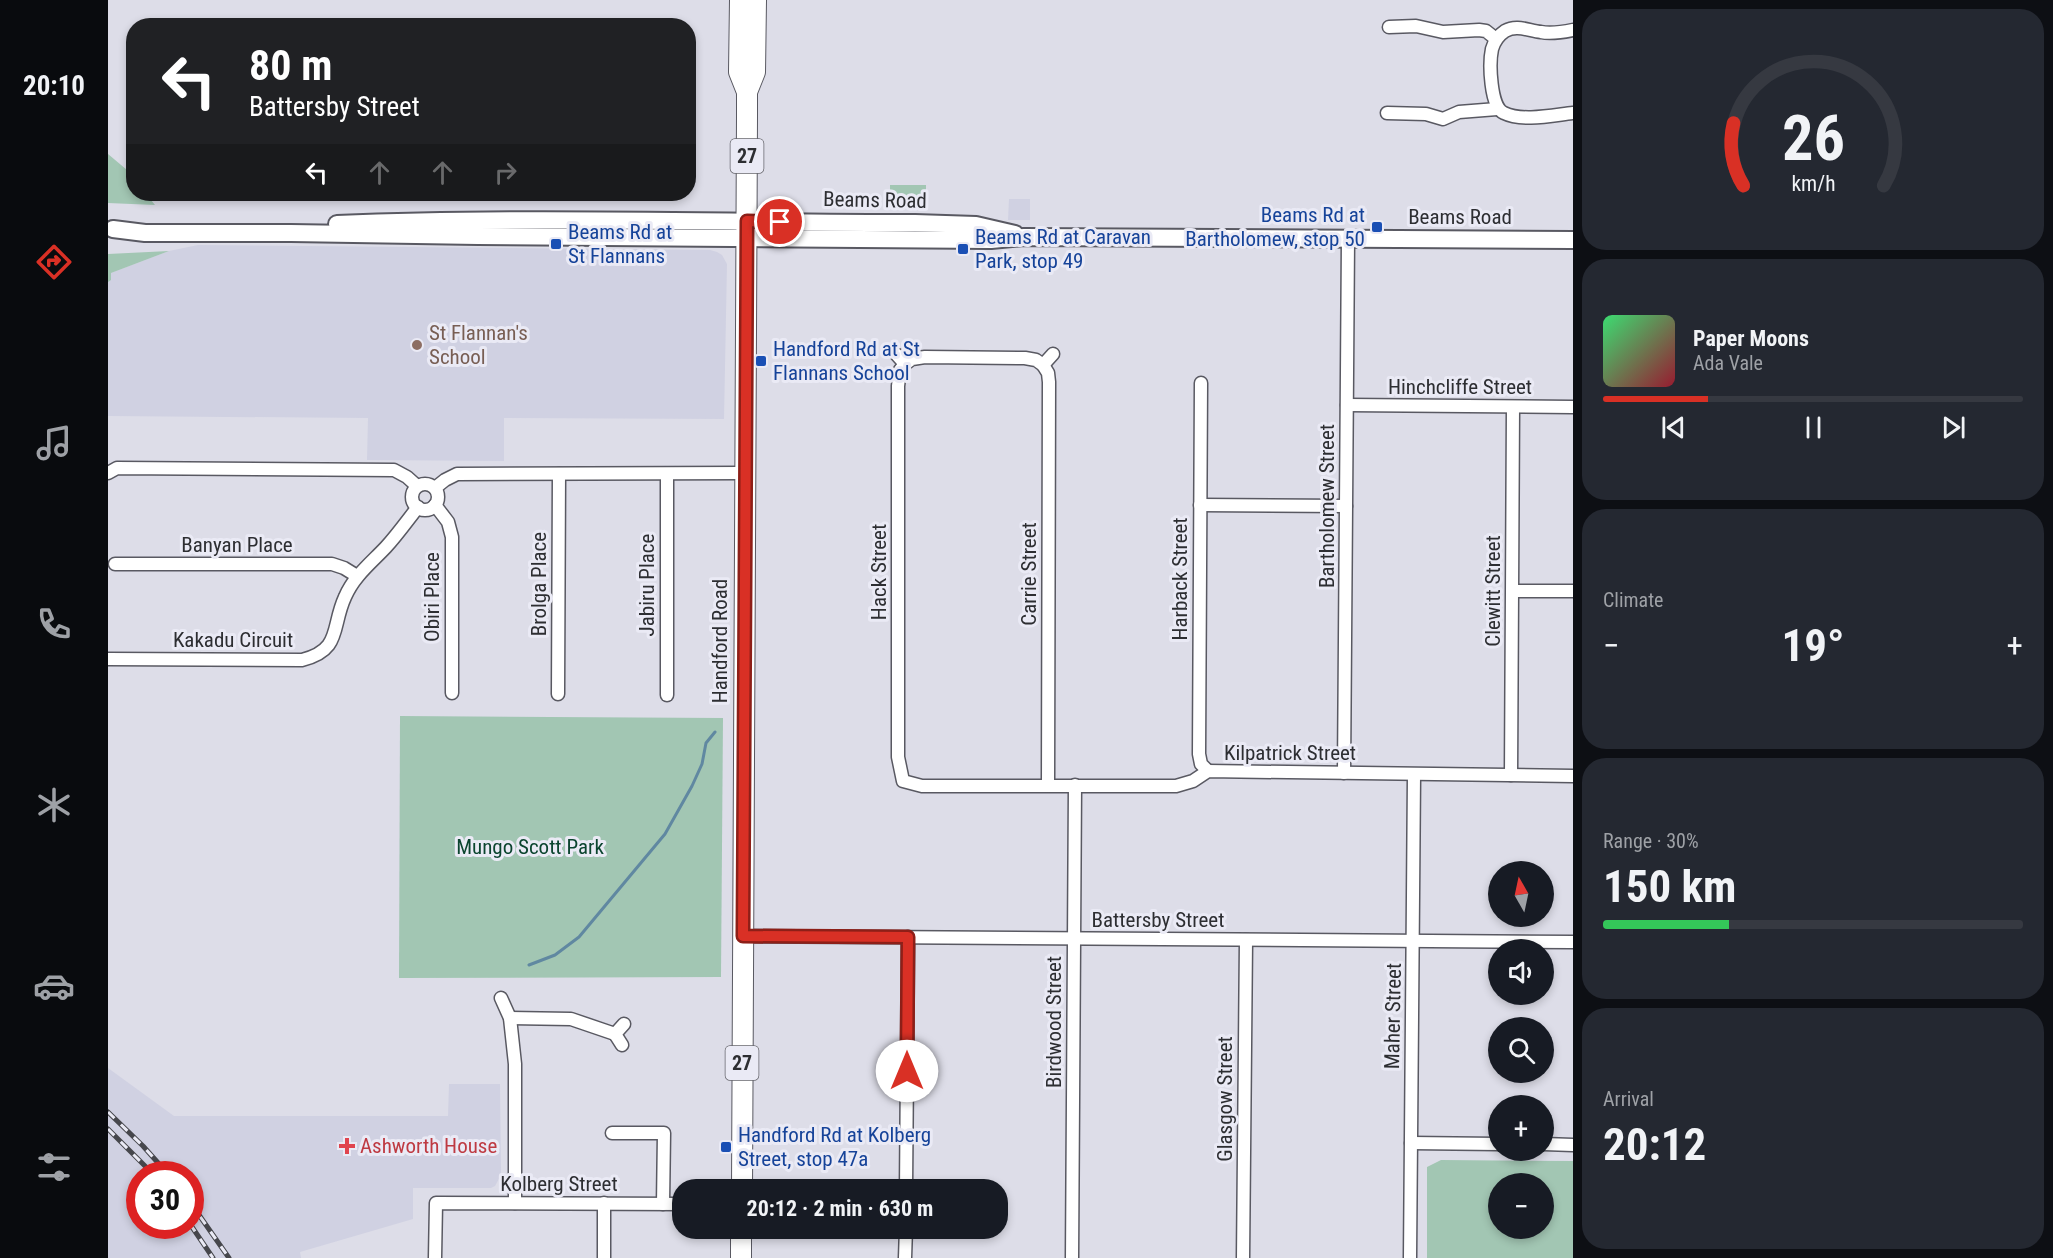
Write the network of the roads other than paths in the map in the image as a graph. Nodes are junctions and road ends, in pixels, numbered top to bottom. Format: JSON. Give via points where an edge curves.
{"nodes":[{"id":1,"x":740,"y":0,"type":"edge"},
{"id":2,"x":756,"y":0,"type":"edge"},
{"id":3,"x":1389,"y":27,"type":"dead end"},
{"id":4,"x":1573,"y":30,"type":"edge"},
{"id":5,"x":1496,"y":39,"type":"junction"},
{"id":6,"x":747,"y":92,"type":"junction"},
{"id":7,"x":1497,"y":109,"type":"junction"},
{"id":8,"x":1387,"y":113,"type":"dead end"},
{"id":9,"x":1573,"y":113,"type":"edge"},
{"id":10,"x":110,"y":229,"type":"edge"},
{"id":11,"x":747,"y":230,"type":"junction"},
{"id":12,"x":1348,"y":239,"type":"junction"},
{"id":13,"x":1573,"y":240,"type":"edge"},
{"id":14,"x":1053,"y":354,"type":"dead end"},
{"id":15,"x":1043,"y":365,"type":"junction"},
{"id":16,"x":1201,"y":383,"type":"dead end"},
{"id":17,"x":1347,"y":405,"type":"junction"},
{"id":18,"x":1513,"y":406,"type":"junction"},
{"id":19,"x":1573,"y":407,"type":"edge"},
{"id":20,"x":108,"y":472,"type":"edge"},
{"id":21,"x":744,"y":473,"type":"junction"},
{"id":22,"x":560,"y":474,"type":"junction"},
{"id":23,"x":667,"y":474,"type":"junction"},
{"id":24,"x":417,"y":486,"type":"junction"},
{"id":25,"x":435,"y":488,"type":"junction"},
{"id":26,"x":1200,"y":505,"type":"junction"},
{"id":27,"x":435,"y":506,"type":"junction"},
{"id":28,"x":1346,"y":506,"type":"junction"},
{"id":29,"x":418,"y":507,"type":"junction"},
{"id":30,"x":115,"y":564,"type":"dead end"},
{"id":31,"x":357,"y":576,"type":"junction"},
{"id":32,"x":1513,"y":591,"type":"junction"},
{"id":33,"x":1573,"y":591,"type":"edge"},
{"id":34,"x":108,"y":659,"type":"edge"},
{"id":35,"x":452,"y":693,"type":"dead end"},
{"id":36,"x":558,"y":694,"type":"dead end"},
{"id":37,"x":666,"y":695,"type":"dead end"},
{"id":38,"x":1208,"y":771,"type":"junction"},
{"id":39,"x":1344,"y":773,"type":"junction"},
{"id":40,"x":1414,"y":775,"type":"junction"},
{"id":41,"x":1511,"y":775,"type":"junction"},
{"id":42,"x":1573,"y":776,"type":"edge"},
{"id":43,"x":903,"y":782,"type":"joint"},
{"id":44,"x":1048,"y":785,"type":"junction"},
{"id":45,"x":1076,"y":785,"type":"junction"},
{"id":46,"x":743,"y":936,"type":"junction"},
{"id":47,"x":908,"y":937,"type":"junction"},
{"id":48,"x":1074,"y":939,"type":"junction"},
{"id":49,"x":1246,"y":940,"type":"junction"},
{"id":50,"x":1413,"y":940,"type":"junction"},
{"id":51,"x":1573,"y":942,"type":"edge"},
{"id":52,"x":501,"y":998,"type":"dead end"},
{"id":53,"x":510,"y":1018,"type":"junction"},
{"id":54,"x":624,"y":1024,"type":"dead end"},
{"id":55,"x":615,"y":1034,"type":"junction"},
{"id":56,"x":622,"y":1045,"type":"dead end"},
{"id":57,"x":612,"y":1133,"type":"dead end"},
{"id":58,"x":1411,"y":1143,"type":"junction"},
{"id":59,"x":1488,"y":1144,"type":"edge"},
{"id":60,"x":1554,"y":1144,"type":"edge"},
{"id":61,"x":1573,"y":1144,"type":"edge"},
{"id":62,"x":742,"y":1179,"type":"edge"},
{"id":63,"x":906,"y":1179,"type":"edge"},
{"id":64,"x":515,"y":1203,"type":"junction"},
{"id":65,"x":604,"y":1203,"type":"junction"},
{"id":66,"x":663,"y":1204,"type":"junction"},
{"id":67,"x":672,"y":1204,"type":"edge"},
{"id":68,"x":741,"y":1239,"type":"edge"},
{"id":69,"x":906,"y":1239,"type":"edge"},
{"id":70,"x":435,"y":1258,"type":"edge"},
{"id":71,"x":604,"y":1258,"type":"edge"},
{"id":72,"x":741,"y":1258,"type":"edge"},
{"id":73,"x":905,"y":1258,"type":"edge"},
{"id":74,"x":1072,"y":1258,"type":"edge"},
{"id":75,"x":1243,"y":1258,"type":"edge"},
{"id":76,"x":1410,"y":1258,"type":"edge"}],
"edges":[{"from":1,"to":6,"type":"main road","name":"Handford Road","number":"27","via":[[739,72]]},
{"from":2,"to":6,"type":"main road","name":"Handford Road","number":"27","via":[[755,72]]},
{"from":3,"to":5,"type":"street","via":[[1416,26],[1443,32],[1479,30]]},
{"from":4,"to":5,"type":"street","via":[[1541,33],[1512,28]]},
{"from":5,"to":7,"type":"street","via":[[1492,50],[1492,96]]},
{"from":6,"to":11,"type":"main road","name":"Handford Road","number":"27"},
{"from":7,"to":8,"type":"street","via":[[1460,112],[1443,119],[1426,114]]},
{"from":7,"to":9,"type":"street","via":[[1513,116]]},
{"from":10,"to":11,"type":"main road","name":"Beams Road","via":[[398,221]]},
{"from":11,"to":12,"type":"main road","name":"Beams Road","via":[[961,224],[1024,237]]},
{"from":11,"to":21,"type":"main road","name":"Handford Road","number":"27"},
{"from":12,"to":13,"type":"main road","name":"Beams Road"},
{"from":12,"to":17,"type":"street","name":"Bartholomew Street"},
{"from":14,"to":15,"type":"street"},
{"from":15,"to":43,"type":"street","name":"Hack Street","via":[[1025,357],[900,359],[898,757]]},
{"from":15,"to":44,"type":"street","name":"Carrie Street","via":[[1049,382]]},
{"from":16,"to":26,"type":"street","name":"Harback Street"},
{"from":17,"to":18,"type":"street","name":"Hinchcliffe Street"},
{"from":17,"to":28,"type":"street","name":"Bartholomew Street"},
{"from":18,"to":19,"type":"street","name":"Hinchcliffe Street"},
{"from":18,"to":32,"type":"street","name":"Clewitt Street"},
{"from":20,"to":24,"type":"street","via":[[117,468],[394,470]]},
{"from":21,"to":23,"type":"street"},
{"from":21,"to":46,"type":"main road","name":"Handford Road","number":"27"},
{"from":22,"to":23,"type":"street"},
{"from":22,"to":25,"type":"street","via":[[457,474]]},
{"from":22,"to":36,"type":"street","name":"Brolga Place"},
{"from":23,"to":37,"type":"street","name":"Jabiru Place"},
{"from":24,"to":25,"type":"street"},
{"from":24,"to":29,"type":"street","via":[[412,497]]},
{"from":25,"to":27,"type":"street"},
{"from":26,"to":28,"type":"street"},
{"from":26,"to":38,"type":"street","name":"Harback Street","via":[[1199,759]]},
{"from":27,"to":29,"type":"street","via":[[425,510]]},
{"from":27,"to":35,"type":"street","name":"Obiri Place","via":[[448,522],[452,537]]},
{"from":28,"to":39,"type":"street","name":"Bartholomew Street"},
{"from":29,"to":31,"type":"street","name":"Kakadu Circuit"},
{"from":30,"to":31,"type":"street","name":"Banyan Place","via":[[332,564]]},
{"from":31,"to":34,"type":"street","name":"Kakadu Circuit","via":[[345,596],[332,641],[314,657]]},
{"from":32,"to":33,"type":"street"},
{"from":32,"to":41,"type":"street","name":"Clewitt Street"},
{"from":38,"to":39,"type":"street","name":"Kilpatrick Street"},
{"from":38,"to":45,"type":"street","name":"Kilpatrick Street","via":[[1176,786]]},
{"from":39,"to":40,"type":"street","name":"Kilpatrick Street"},
{"from":40,"to":41,"type":"street","name":"Kilpatrick Street"},
{"from":40,"to":50,"type":"street","name":"Maher Street"},
{"from":41,"to":42,"type":"street","name":"Kilpatrick Street"},
{"from":43,"to":44,"type":"street","name":"Kilpatrick Street","via":[[922,786]]},
{"from":44,"to":45,"type":"street","name":"Kilpatrick Street"},
{"from":45,"to":48,"type":"street","name":"Birdwood Street"},
{"from":46,"to":47,"type":"street","name":"Battersby Street"},
{"from":46,"to":62,"type":"main road","name":"Handford Road","number":"27"},
{"from":47,"to":48,"type":"street","name":"Battersby Street"},
{"from":47,"to":63,"type":"street"},
{"from":48,"to":49,"type":"street","name":"Battersby Street"},
{"from":48,"to":74,"type":"street","name":"Birdwood Street"},
{"from":49,"to":50,"type":"street","name":"Battersby Street"},
{"from":49,"to":75,"type":"street","name":"Glasgow Street"},
{"from":50,"to":51,"type":"street","name":"Battersby Street"},
{"from":50,"to":58,"type":"street","name":"Maher Street"},
{"from":52,"to":53,"type":"street"},
{"from":53,"to":55,"type":"street","via":[[571,1019]]},
{"from":53,"to":64,"type":"street","via":[[515,1064]]},
{"from":54,"to":55,"type":"street"},
{"from":55,"to":56,"type":"street"},
{"from":57,"to":66,"type":"street","via":[[664,1133]]},
{"from":58,"to":59,"type":"street"},
{"from":58,"to":76,"type":"street","name":"Maher Street"},
{"from":60,"to":61,"type":"street"},
{"from":64,"to":65,"type":"street","name":"Kolberg Street"},
{"from":64,"to":70,"type":"street","name":"Kolberg Street","via":[[436,1203]]},
{"from":65,"to":66,"type":"street","name":"Kolberg Street"},
{"from":65,"to":71,"type":"street"},
{"from":66,"to":67,"type":"street","name":"Kolberg Street"},
{"from":68,"to":72,"type":"main road"},
{"from":69,"to":73,"type":"street"}]}
